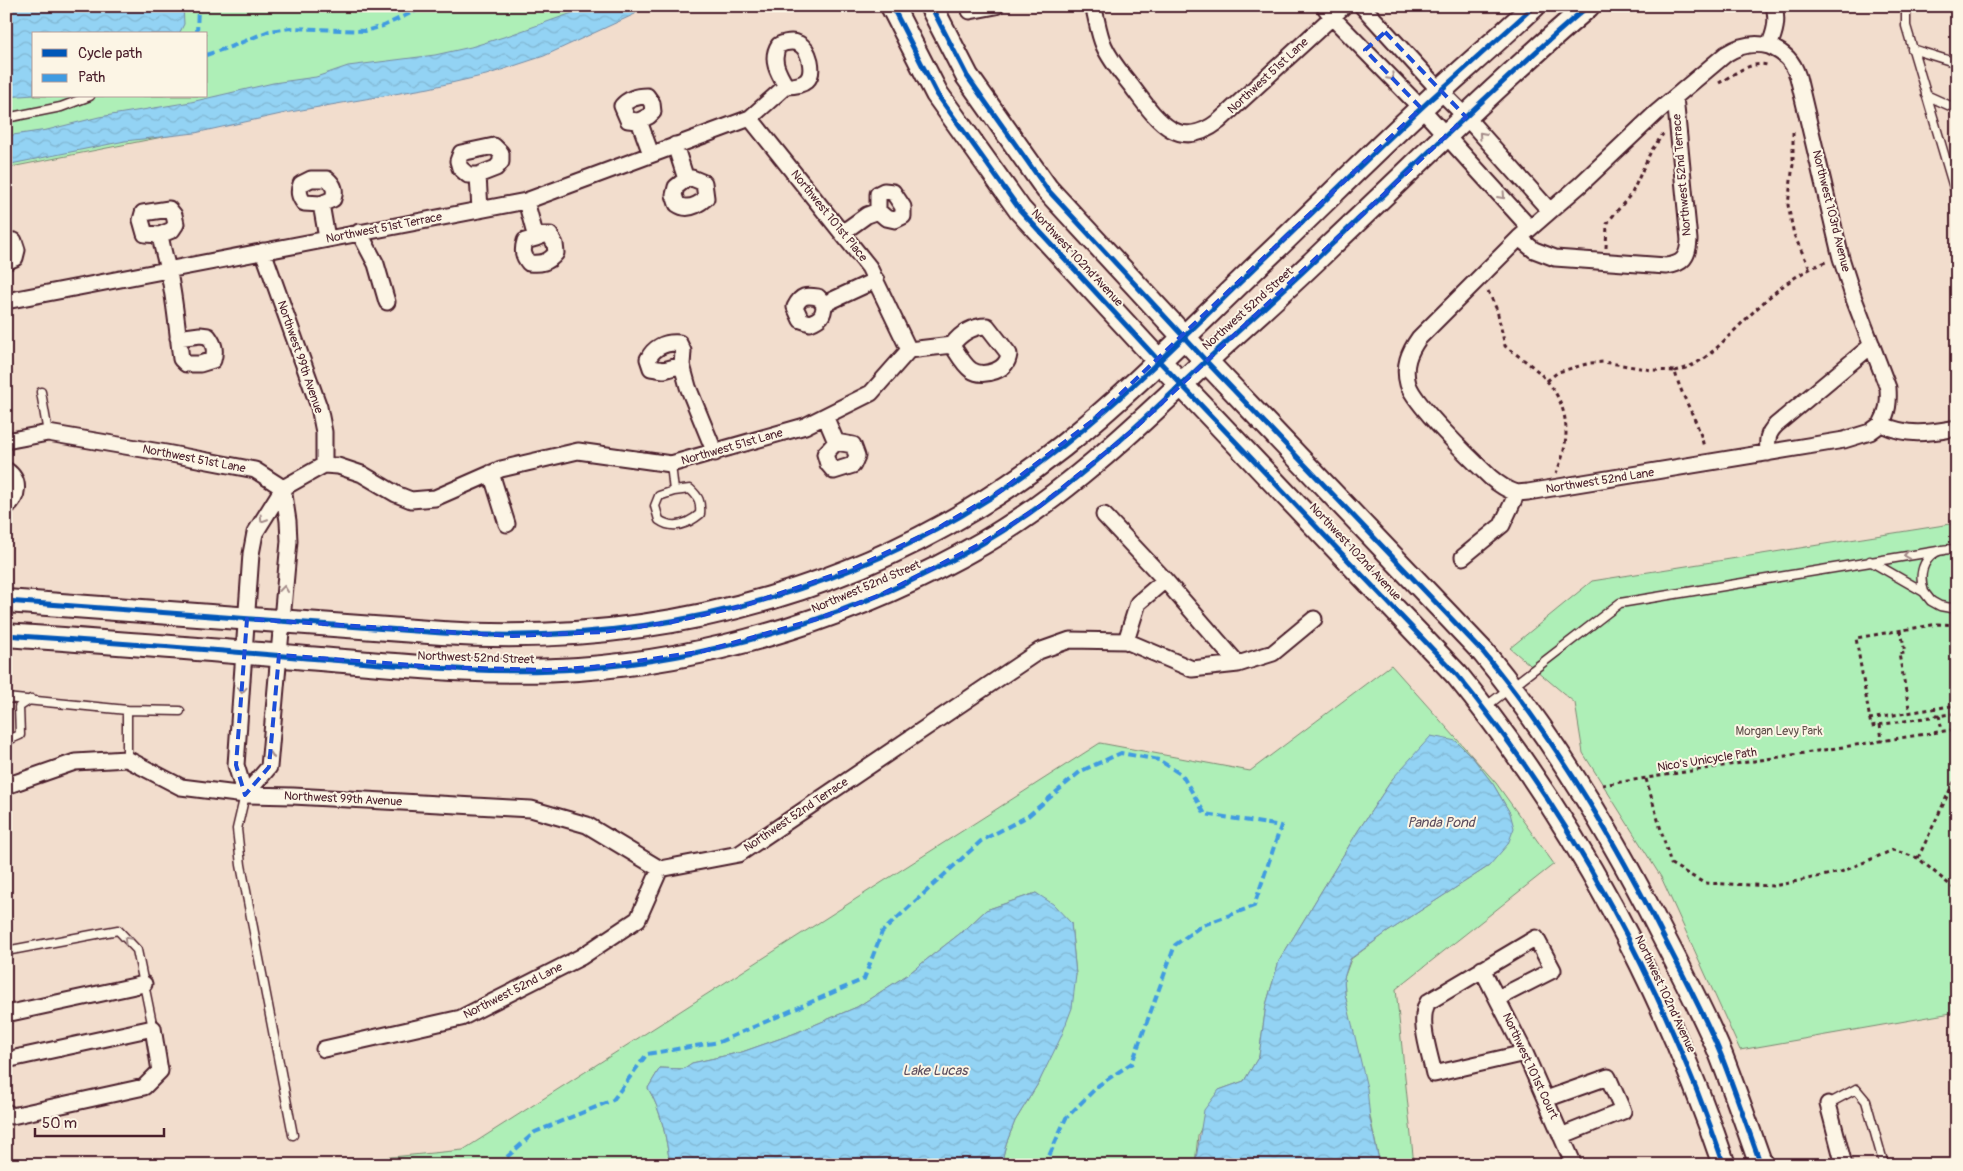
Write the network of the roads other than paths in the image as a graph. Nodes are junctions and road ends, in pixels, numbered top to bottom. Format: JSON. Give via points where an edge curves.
{"nodes":[{"id":1,"x":892,"y":6,"type":"edge"},
{"id":2,"x":931,"y":6,"type":"edge"},
{"id":3,"x":996,"y":6,"type":"edge"},
{"id":4,"x":1344,"y":6,"type":"edge"},
{"id":5,"x":1362,"y":6,"type":"edge"},
{"id":6,"x":1534,"y":6,"type":"edge"},
{"id":7,"x":1588,"y":6,"type":"edge"},
{"id":8,"x":1774,"y":6,"type":"edge"},
{"id":9,"x":1906,"y":6,"type":"edge"},
{"id":10,"x":1952,"y":6,"type":"edge"},
{"id":11,"x":1094,"y":7,"type":"edge"},
{"id":12,"x":1957,"y":8,"type":"edge"},
{"id":13,"x":970,"y":11,"type":"dead end"},
{"id":14,"x":1328,"y":11,"type":"edge"},
{"id":15,"x":1385,"y":32,"type":"junction"},
{"id":16,"x":1769,"y":46,"type":"junction"},
{"id":17,"x":1912,"y":49,"type":"junction"},
{"id":18,"x":1365,"y":50,"type":"junction"},
{"id":19,"x":1957,"y":63,"type":"edge"},
{"id":20,"x":786,"y":86,"type":"dead end"},
{"id":21,"x":1440,"y":91,"type":"junction"},
{"id":22,"x":1926,"y":95,"type":"junction"},
{"id":23,"x":1675,"y":97,"type":"junction"},
{"id":24,"x":85,"y":98,"type":"edge"},
{"id":25,"x":1421,"y":108,"type":"junction"},
{"id":26,"x":1957,"y":109,"type":"edge"},
{"id":27,"x":1466,"y":117,"type":"junction"},
{"id":28,"x":6,"y":118,"type":"edge"},
{"id":29,"x":750,"y":118,"type":"junction"},
{"id":30,"x":639,"y":120,"type":"dead end"},
{"id":31,"x":1446,"y":136,"type":"junction"},
{"id":32,"x":675,"y":146,"type":"junction"},
{"id":33,"x":652,"y":154,"type":"junction"},
{"id":34,"x":478,"y":175,"type":"dead end"},
{"id":35,"x":686,"y":179,"type":"dead end"},
{"id":36,"x":1957,"y":198,"type":"edge"},
{"id":37,"x":526,"y":201,"type":"junction"},
{"id":38,"x":321,"y":204,"type":"dead end"},
{"id":39,"x":480,"y":210,"type":"junction"},
{"id":40,"x":878,"y":210,"type":"dead end"},
{"id":41,"x":1550,"y":211,"type":"junction"},
{"id":42,"x":359,"y":232,"type":"junction"},
{"id":43,"x":842,"y":233,"type":"junction"},
{"id":44,"x":1525,"y":233,"type":"junction"},
{"id":45,"x":160,"y":235,"type":"dead end"},
{"id":46,"x":328,"y":238,"type":"junction"},
{"id":47,"x":536,"y":238,"type":"dead end"},
{"id":48,"x":6,"y":240,"type":"edge"},
{"id":49,"x":263,"y":250,"type":"junction"},
{"id":50,"x":6,"y":262,"type":"edge"},
{"id":51,"x":168,"y":269,"type":"junction"},
{"id":52,"x":876,"y":280,"type":"junction"},
{"id":53,"x":7,"y":297,"type":"edge"},
{"id":54,"x":387,"y":302,"type":"dead end"},
{"id":55,"x":824,"y":304,"type":"dead end"},
{"id":56,"x":1184,"y":336,"type":"junction"},
{"id":57,"x":178,"y":338,"type":"dead end"},
{"id":58,"x":952,"y":345,"type":"dead end"},
{"id":59,"x":1872,"y":345,"type":"junction"},
{"id":60,"x":909,"y":350,"type":"junction"},
{"id":61,"x":1158,"y":360,"type":"junction"},
{"id":62,"x":1206,"y":361,"type":"junction"},
{"id":63,"x":682,"y":365,"type":"dead end"},
{"id":64,"x":1182,"y":385,"type":"junction"},
{"id":65,"x":41,"y":392,"type":"dead end"},
{"id":66,"x":825,"y":416,"type":"junction"},
{"id":67,"x":1882,"y":424,"type":"junction"},
{"id":68,"x":1957,"y":428,"type":"edge"},
{"id":69,"x":48,"y":433,"type":"junction"},
{"id":70,"x":6,"y":441,"type":"edge"},
{"id":71,"x":836,"y":442,"type":"dead end"},
{"id":72,"x":715,"y":453,"type":"junction"},
{"id":73,"x":1768,"y":453,"type":"junction"},
{"id":74,"x":671,"y":464,"type":"junction"},
{"id":75,"x":324,"y":465,"type":"junction"},
{"id":76,"x":6,"y":470,"type":"edge"},
{"id":77,"x":491,"y":474,"type":"junction"},
{"id":78,"x":283,"y":488,"type":"junction"},
{"id":79,"x":674,"y":491,"type":"junction"},
{"id":80,"x":1517,"y":493,"type":"junction"},
{"id":81,"x":6,"y":508,"type":"edge"},
{"id":82,"x":1104,"y":515,"type":"dead end"},
{"id":83,"x":507,"y":524,"type":"dead end"},
{"id":84,"x":1944,"y":550,"type":"junction"},
{"id":85,"x":1957,"y":550,"type":"edge"},
{"id":86,"x":1463,"y":557,"type":"dead end"},
{"id":87,"x":1870,"y":561,"type":"junction"},
{"id":88,"x":1165,"y":580,"type":"junction"},
{"id":89,"x":1924,"y":592,"type":"junction"},
{"id":90,"x":6,"y":601,"type":"edge"},
{"id":91,"x":1957,"y":607,"type":"edge"},
{"id":92,"x":247,"y":619,"type":"junction"},
{"id":93,"x":1314,"y":619,"type":"dead end"},
{"id":94,"x":280,"y":621,"type":"junction"},
{"id":95,"x":633,"y":628,"type":"junction"},
{"id":96,"x":6,"y":635,"type":"edge"},
{"id":97,"x":1126,"y":641,"type":"junction"},
{"id":98,"x":244,"y":653,"type":"junction"},
{"id":99,"x":279,"y":655,"type":"junction"},
{"id":100,"x":638,"y":662,"type":"junction"},
{"id":101,"x":1238,"y":664,"type":"junction"},
{"id":102,"x":1512,"y":687,"type":"junction"},
{"id":103,"x":6,"y":698,"type":"edge"},
{"id":104,"x":31,"y":699,"type":"junction"},
{"id":105,"x":1484,"y":708,"type":"junction"},
{"id":106,"x":127,"y":710,"type":"junction"},
{"id":107,"x":180,"y":711,"type":"dead end"},
{"id":108,"x":6,"y":741,"type":"edge"},
{"id":109,"x":127,"y":759,"type":"junction"},
{"id":110,"x":6,"y":786,"type":"edge"},
{"id":111,"x":245,"y":795,"type":"junction"},
{"id":112,"x":660,"y":869,"type":"junction"},
{"id":113,"x":6,"y":951,"type":"edge"},
{"id":114,"x":1482,"y":969,"type":"junction"},
{"id":115,"x":144,"y":984,"type":"junction"},
{"id":116,"x":1498,"y":998,"type":"junction"},
{"id":117,"x":6,"y":1014,"type":"edge"},
{"id":118,"x":153,"y":1028,"type":"junction"},
{"id":119,"x":324,"y":1049,"type":"dead end"},
{"id":120,"x":1525,"y":1054,"type":"junction"},
{"id":121,"x":6,"y":1060,"type":"edge"},
{"id":122,"x":1546,"y":1099,"type":"junction"},
{"id":123,"x":1828,"y":1104,"type":"joint"},
{"id":124,"x":6,"y":1112,"type":"edge"},
{"id":125,"x":293,"y":1135,"type":"dead end"},
{"id":126,"x":1561,"y":1136,"type":"junction"},
{"id":127,"x":1574,"y":1165,"type":"edge"},
{"id":128,"x":1724,"y":1165,"type":"edge"},
{"id":129,"x":1761,"y":1165,"type":"edge"},
{"id":130,"x":1844,"y":1165,"type":"edge"},
{"id":131,"x":1884,"y":1165,"type":"edge"}],
"edges":[{"from":1,"to":61,"type":"street","name":"Northwest 102nd Avenue","via":[[938,94],[1020,210]]},
{"from":2,"to":56,"type":"street","name":"Northwest 102nd Avenue","via":[[967,76],[1047,189]]},
{"from":3,"to":13,"type":"street"},
{"from":4,"to":14,"type":"street","name":"Northwest 51st Lane"},
{"from":5,"to":15,"type":"street"},
{"from":6,"to":21,"type":"street","name":"Northwest 52nd Street"},
{"from":7,"to":27,"type":"street","name":"Northwest 52nd Street","via":[[1540,46]]},
{"from":8,"to":16,"type":"street","via":[[1775,32]]},
{"from":9,"to":17,"type":"lane","via":[[1906,26]]},
{"from":10,"to":12,"type":"lane"},
{"from":11,"to":14,"type":"street","name":"Northwest 51st Lane","via":[[1104,46],[1120,71],[1164,127],[1186,133],[1196,133],[1220,121]]},
{"from":14,"to":18,"type":"street"},
{"from":15,"to":18,"type":"street"},
{"from":15,"to":21,"type":"street"},
{"from":16,"to":23,"type":"street","name":"Northwest 52nd Terrace","via":[[1748,44],[1737,47]]},
{"from":16,"to":59,"type":"street","name":"Northwest 103rd Avenue","via":[[1787,56],[1794,65],[1841,258]]},
{"from":17,"to":19,"type":"lane"},
{"from":17,"to":22,"type":"lane"},
{"from":18,"to":25,"type":"street","one_way":true},
{"from":20,"to":29,"type":"street"},
{"from":21,"to":25,"type":"street","name":"Northwest 52nd Street"},
{"from":21,"to":27,"type":"street"},
{"from":22,"to":26,"type":"lane"},
{"from":22,"to":36,"type":"lane"},
{"from":23,"to":41,"type":"street","name":"Northwest 52nd Terrace"},
{"from":23,"to":44,"type":"street","name":"Northwest 52nd Terrace","via":[[1688,240],[1684,260],[1666,266],[1555,258],[1534,250]]},
{"from":24,"to":28,"type":"lane","via":[[62,107]]},
{"from":25,"to":31,"type":"street"},
{"from":25,"to":56,"type":"street","name":"Northwest 52nd Street"},
{"from":27,"to":31,"type":"street","name":"Northwest 52nd Street"},
{"from":41,"to":27,"type":"street","one_way":true},
{"from":29,"to":32,"type":"street","name":"Northwest 51st Terrace"},
{"from":29,"to":43,"type":"street","name":"Northwest 101st Place"},
{"from":30,"to":33,"type":"street"},
{"from":31,"to":44,"type":"street","one_way":true},
{"from":31,"to":62,"type":"street","name":"Northwest 52nd Street"},
{"from":32,"to":33,"type":"street","name":"Northwest 51st Terrace"},
{"from":32,"to":35,"type":"street"},
{"from":33,"to":37,"type":"street","name":"Northwest 51st Terrace"},
{"from":34,"to":39,"type":"street"},
{"from":37,"to":39,"type":"street","name":"Northwest 51st Terrace"},
{"from":37,"to":47,"type":"street"},
{"from":38,"to":46,"type":"street"},
{"from":39,"to":42,"type":"street","name":"Northwest 51st Terrace"},
{"from":40,"to":43,"type":"street"},
{"from":41,"to":44,"type":"street","name":"Northwest 52nd Terrace"},
{"from":42,"to":46,"type":"street","name":"Northwest 51st Terrace"},
{"from":42,"to":54,"type":"street","via":[[376,264]]},
{"from":43,"to":52,"type":"street","name":"Northwest 101st Place"},
{"from":44,"to":80,"type":"street","name":"Northwest 52nd Terrace","via":[[1419,338],[1412,347],[1406,367],[1411,391],[1431,416],[1491,477]]},
{"from":45,"to":51,"type":"street"},
{"from":46,"to":49,"type":"street","name":"Northwest 51st Terrace"},
{"from":48,"to":50,"type":"street","via":[[14,241],[17,250],[15,258]]},
{"from":49,"to":51,"type":"street","name":"Northwest 51st Terrace"},
{"from":49,"to":75,"type":"street","name":"Northwest 99th Avenue","via":[[319,406],[324,432]]},
{"from":51,"to":53,"type":"street","name":"Northwest 51st Terrace"},
{"from":51,"to":57,"type":"street"},
{"from":52,"to":55,"type":"street"},
{"from":52,"to":60,"type":"street","name":"Northwest 101st Place"},
{"from":56,"to":61,"type":"street","name":"Northwest 52nd Street"},
{"from":56,"to":62,"type":"street","name":"Northwest 102nd Avenue"},
{"from":58,"to":60,"type":"street"},
{"from":59,"to":67,"type":"street","name":"Northwest 103rd Avenue","via":[[1888,388],[1889,402]]},
{"from":59,"to":73,"type":"street","via":[[1776,425],[1769,433]]},
{"from":60,"to":66,"type":"street","name":"Northwest 51st Lane","via":[[871,394]]},
{"from":61,"to":64,"type":"street","name":"Northwest 102nd Avenue"},
{"from":61,"to":95,"type":"street","name":"Northwest 52nd Street","via":[[1092,422],[1029,471],[972,508],[903,546],[779,596],[710,614]]},
{"from":62,"to":64,"type":"street","name":"Northwest 52nd Street"},
{"from":62,"to":102,"type":"street","name":"Northwest 102nd Avenue"},
{"from":63,"to":72,"type":"street"},
{"from":64,"to":100,"type":"street","name":"Northwest 52nd Street","via":[[1110,450],[1040,506],[982,543],[913,580],[784,630],[704,651]]},
{"from":64,"to":105,"type":"street","name":"Northwest 102nd Avenue"},
{"from":65,"to":69,"type":"lane"},
{"from":66,"to":71,"type":"street"},
{"from":66,"to":72,"type":"street","name":"Northwest 51st Lane","via":[[805,426]]},
{"from":67,"to":68,"type":"street","via":[[1895,431],[1921,434]]},
{"from":67,"to":73,"type":"street","name":"Northwest 52nd Lane","via":[[1856,437]]},
{"from":69,"to":70,"type":"street","name":"Northwest 51st Lane"},
{"from":69,"to":78,"type":"street","name":"Northwest 51st Lane","via":[[255,470]]},
{"from":72,"to":74,"type":"street","name":"Northwest 51st Lane"},
{"from":73,"to":80,"type":"street","name":"Northwest 52nd Lane"},
{"from":74,"to":77,"type":"street","name":"Northwest 51st Lane","via":[[578,451]]},
{"from":74,"to":79,"type":"lane"},
{"from":75,"to":77,"type":"street","name":"Northwest 51st Lane","via":[[362,474],[411,500],[435,498]]},
{"from":75,"to":78,"type":"street"},
{"from":76,"to":81,"type":"street","via":[[14,477],[17,491]]},
{"from":77,"to":83,"type":"street"},
{"from":78,"to":92,"type":"street","one_way":true,"via":[[255,533]]},
{"from":94,"to":78,"type":"street","one_way":true,"via":[[289,541]]},
{"from":79,"to":79,"type":"lane","via":[[659,496],[655,506],[659,520],[674,526],[691,521],[700,514],[698,496],[690,488]]},
{"from":80,"to":86,"type":"street","via":[[1502,525]]},
{"from":82,"to":88,"type":"street"},
{"from":84,"to":85,"type":"lane"},
{"from":84,"to":87,"type":"lane","one_way":true},
{"from":84,"to":89,"type":"lane","via":[[1926,561],[1921,571]]},
{"from":87,"to":89,"type":"lane"},
{"from":87,"to":102,"type":"lane","via":[[1620,603]]},
{"from":88,"to":97,"type":"street","via":[[1138,603]]},
{"from":88,"to":101,"type":"street"},
{"from":89,"to":91,"type":"lane","via":[[1940,606]]},
{"from":90,"to":92,"type":"street","name":"Northwest 52nd Street"},
{"from":92,"to":94,"type":"street","name":"Northwest 52nd Street"},
{"from":92,"to":98,"type":"street"},
{"from":93,"to":101,"type":"street","name":"Northwest 52nd Terrace","via":[[1273,653]]},
{"from":94,"to":95,"type":"street","name":"Northwest 52nd Street","via":[[503,636],[570,635]]},
{"from":94,"to":99,"type":"street"},
{"from":95,"to":100,"type":"street"},
{"from":96,"to":98,"type":"street","name":"Northwest 52nd Street"},
{"from":97,"to":101,"type":"street","name":"Northwest 52nd Terrace","via":[[1192,669]]},
{"from":97,"to":112,"type":"street","name":"Northwest 52nd Terrace","via":[[1070,640],[1039,651],[739,854]]},
{"from":98,"to":99,"type":"street","name":"Northwest 52nd Street"},
{"from":98,"to":111,"type":"street","one_way":true,"via":[[236,765]]},
{"from":99,"to":100,"type":"street","name":"Northwest 52nd Street","via":[[505,670],[578,669]]},
{"from":111,"to":99,"type":"street","one_way":true,"via":[[269,766]]},
{"from":102,"to":105,"type":"lane"},
{"from":102,"to":129,"type":"street","name":"Northwest 102nd Avenue","via":[[1573,775],[1633,876],[1720,1053]]},
{"from":103,"to":104,"type":"lane"},
{"from":104,"to":106,"type":"lane"},
{"from":104,"to":108,"type":"lane","via":[[19,707],[20,735]]},
{"from":105,"to":128,"type":"street","name":"Northwest 102nd Avenue","via":[[1551,806],[1628,938],[1682,1051]]},
{"from":106,"to":107,"type":"lane"},
{"from":106,"to":109,"type":"lane"},
{"from":109,"to":110,"type":"street","via":[[75,762]]},
{"from":109,"to":111,"type":"street","via":[[181,787]]},
{"from":111,"to":112,"type":"street","name":"Northwest 99th Avenue","via":[[531,809],[587,825]]},
{"from":111,"to":125,"type":"lane","via":[[237,829],[241,865]]},
{"from":112,"to":119,"type":"street","name":"Northwest 52nd Lane","via":[[638,920],[581,957],[461,1018]]},
{"from":115,"to":113,"type":"lane","one_way":true,"via":[[137,950],[118,930]]},
{"from":114,"to":116,"type":"street","name":"Northwest 101st Court"},
{"from":114,"to":116,"type":"street","via":[[1536,938],[1553,970]]},
{"from":114,"to":120,"type":"street","via":[[1435,997],[1425,1008],[1424,1025],[1434,1074]]},
{"from":115,"to":117,"type":"street"},
{"from":115,"to":118,"type":"lane"},
{"from":116,"to":120,"type":"street","name":"Northwest 101st Court"},
{"from":118,"to":121,"type":"street"},
{"from":118,"to":124,"type":"street","via":[[160,1071],[144,1087],[12,1116]]},
{"from":120,"to":122,"type":"street","name":"Northwest 101st Court"},
{"from":122,"to":126,"type":"street","name":"Northwest 101st Court"},
{"from":122,"to":126,"type":"street","via":[[1608,1077],[1623,1111]]},
{"from":123,"to":130,"type":"street"},
{"from":123,"to":131,"type":"lane","via":[[1856,1089],[1866,1101]]},
{"from":126,"to":127,"type":"street","name":"Northwest 101st Court"}]}
